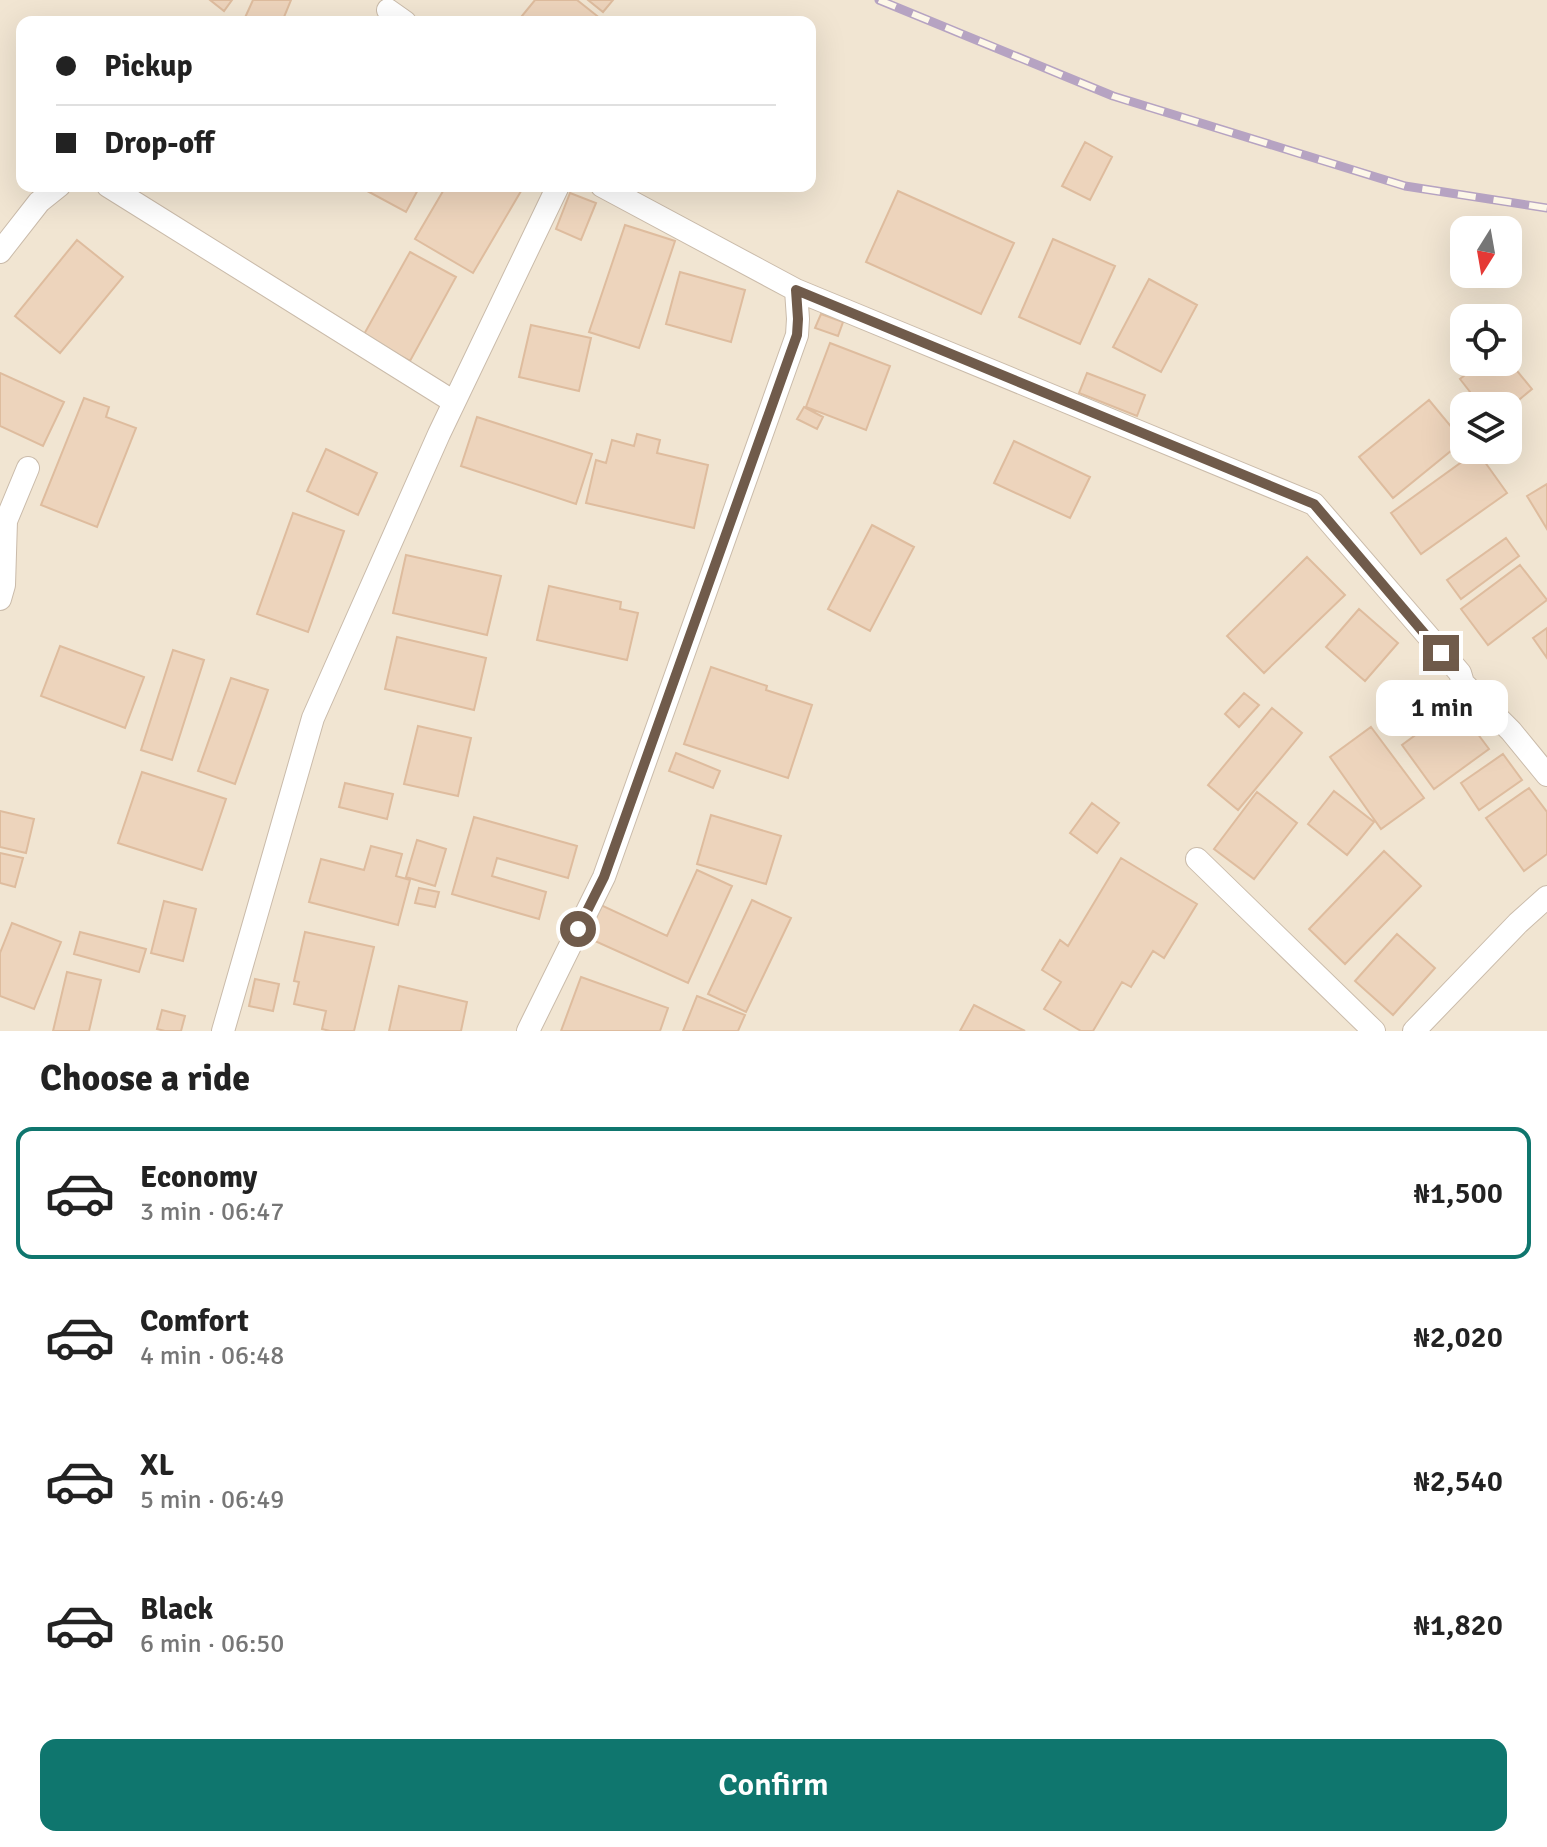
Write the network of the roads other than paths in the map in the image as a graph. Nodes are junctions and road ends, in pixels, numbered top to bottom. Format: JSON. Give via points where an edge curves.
{"nodes":[{"id":1,"x":52,"y":192,"type":"edge"},
{"id":2,"x":118,"y":192,"type":"edge"},
{"id":3,"x":555,"y":192,"type":"edge"},
{"id":4,"x":613,"y":192,"type":"edge"},
{"id":5,"x":0,"y":252,"type":"edge"},
{"id":6,"x":796,"y":290,"type":"junction"},
{"id":7,"x":454,"y":402,"type":"junction"},
{"id":8,"x":28,"y":468,"type":"dead end"},
{"id":9,"x":0,"y":599,"type":"edge"},
{"id":10,"x":1547,"y":775,"type":"edge"},
{"id":11,"x":1197,"y":859,"type":"dead end"},
{"id":12,"x":1547,"y":897,"type":"edge"},
{"id":13,"x":223,"y":1031,"type":"edge"},
{"id":14,"x":528,"y":1031,"type":"edge"},
{"id":15,"x":1374,"y":1031,"type":"edge"},
{"id":16,"x":1414,"y":1031,"type":"edge"}],
"edges":[{"from":1,"to":5,"type":"street"},
{"from":2,"to":7,"type":"street"},
{"from":3,"to":7,"type":"street"},
{"from":4,"to":6,"type":"street"},
{"from":6,"to":10,"type":"street","via":[[1314,504]]},
{"from":6,"to":14,"type":"street","via":[[797,335],[604,877]]},
{"from":7,"to":13,"type":"street","via":[[313,718]]},
{"from":8,"to":9,"type":"street","via":[[6,521]]},
{"from":11,"to":15,"type":"street"},
{"from":12,"to":16,"type":"street"}]}
